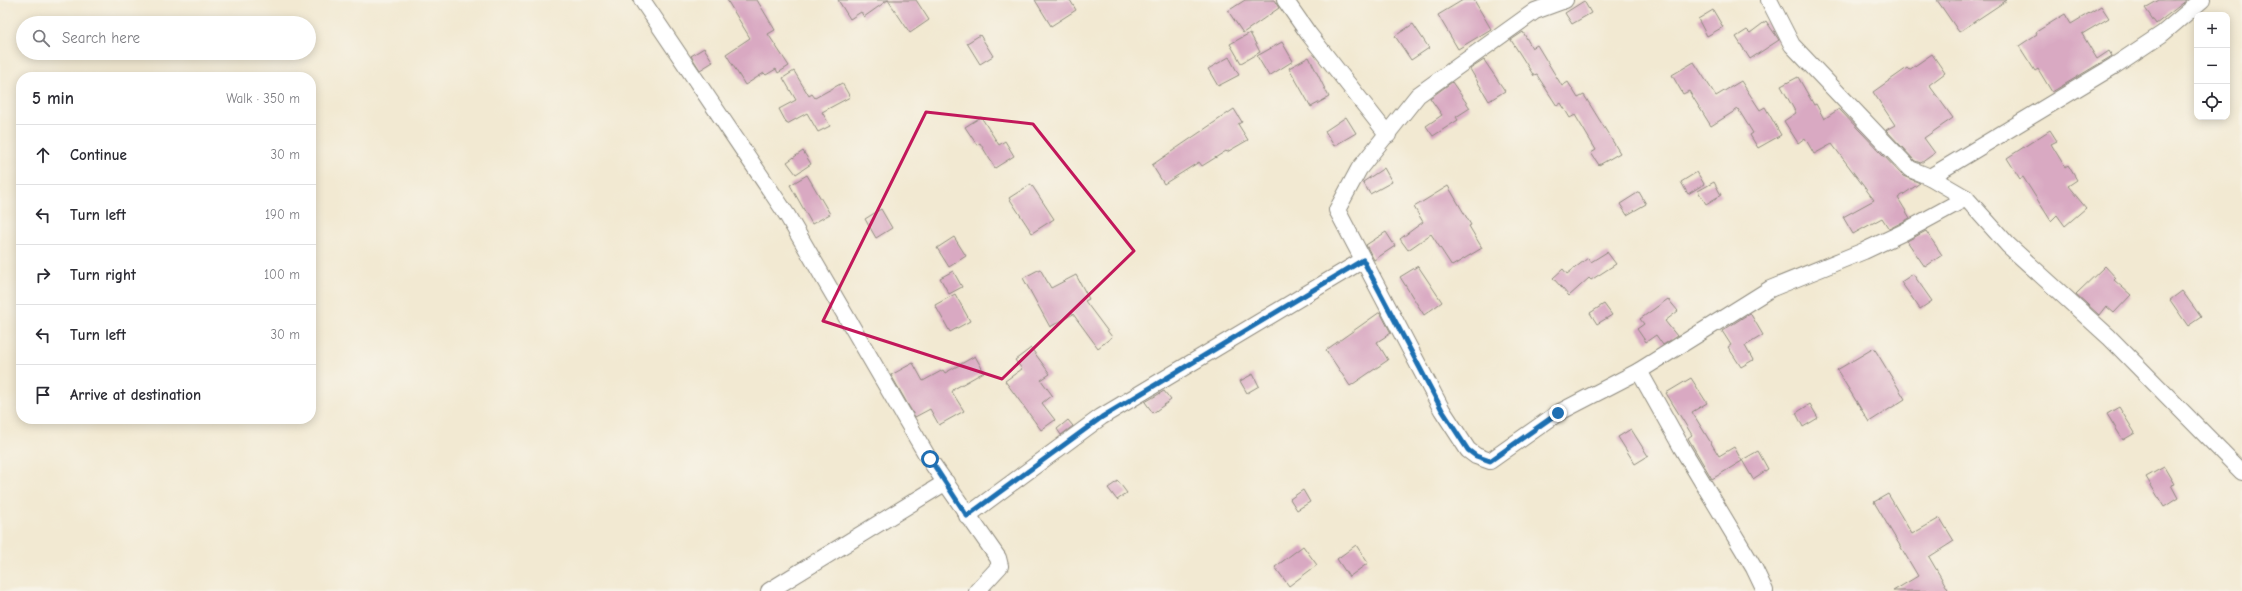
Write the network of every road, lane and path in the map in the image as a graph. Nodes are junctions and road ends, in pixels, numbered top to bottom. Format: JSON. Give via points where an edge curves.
{"nodes":[{"id":1,"x":642,"y":0,"type":"edge"},
{"id":2,"x":1285,"y":0,"type":"edge"},
{"id":3,"x":1565,"y":0,"type":"edge"},
{"id":4,"x":1769,"y":0,"type":"edge"},
{"id":5,"x":2202,"y":0,"type":"edge"},
{"id":6,"x":1388,"y":135,"type":"junction"},
{"id":7,"x":1930,"y":177,"type":"junction"},
{"id":8,"x":1966,"y":198,"type":"junction"},
{"id":9,"x":1363,"y":260,"type":"junction"},
{"id":10,"x":1639,"y":371,"type":"junction"},
{"id":11,"x":2242,"y":472,"type":"edge"},
{"id":12,"x":946,"y":482,"type":"junction"},
{"id":13,"x":967,"y":516,"type":"junction"},
{"id":14,"x":769,"y":591,"type":"edge"},
{"id":15,"x":977,"y":591,"type":"edge"},
{"id":16,"x":1765,"y":591,"type":"edge"}],
"edges":[{"from":1,"to":12,"type":"street","via":[[787,215],[860,343]]},
{"from":2,"to":6,"type":"street"},
{"from":3,"to":6,"type":"street","via":[[1535,11],[1436,82],[1418,96]]},
{"from":4,"to":7,"type":"street","via":[[1792,45],[1910,169]]},
{"from":5,"to":7,"type":"street","via":[[2162,34],[2114,66]]},
{"from":6,"to":9,"type":"street","via":[[1359,169],[1337,210]]},
{"from":7,"to":8,"type":"street"},
{"from":8,"to":10,"type":"street","via":[[1864,251],[1770,289]]},
{"from":8,"to":11,"type":"street","via":[[2008,245],[2109,337]]},
{"from":9,"to":10,"type":"street","via":[[1442,410],[1468,450],[1476,456],[1490,461],[1558,413]]},
{"from":9,"to":13,"type":"street","via":[[1102,417]]},
{"from":10,"to":16,"type":"street"},
{"from":12,"to":13,"type":"street"},
{"from":12,"to":14,"type":"street"},
{"from":13,"to":15,"type":"street","via":[[998,558],[1000,566]]}]}
